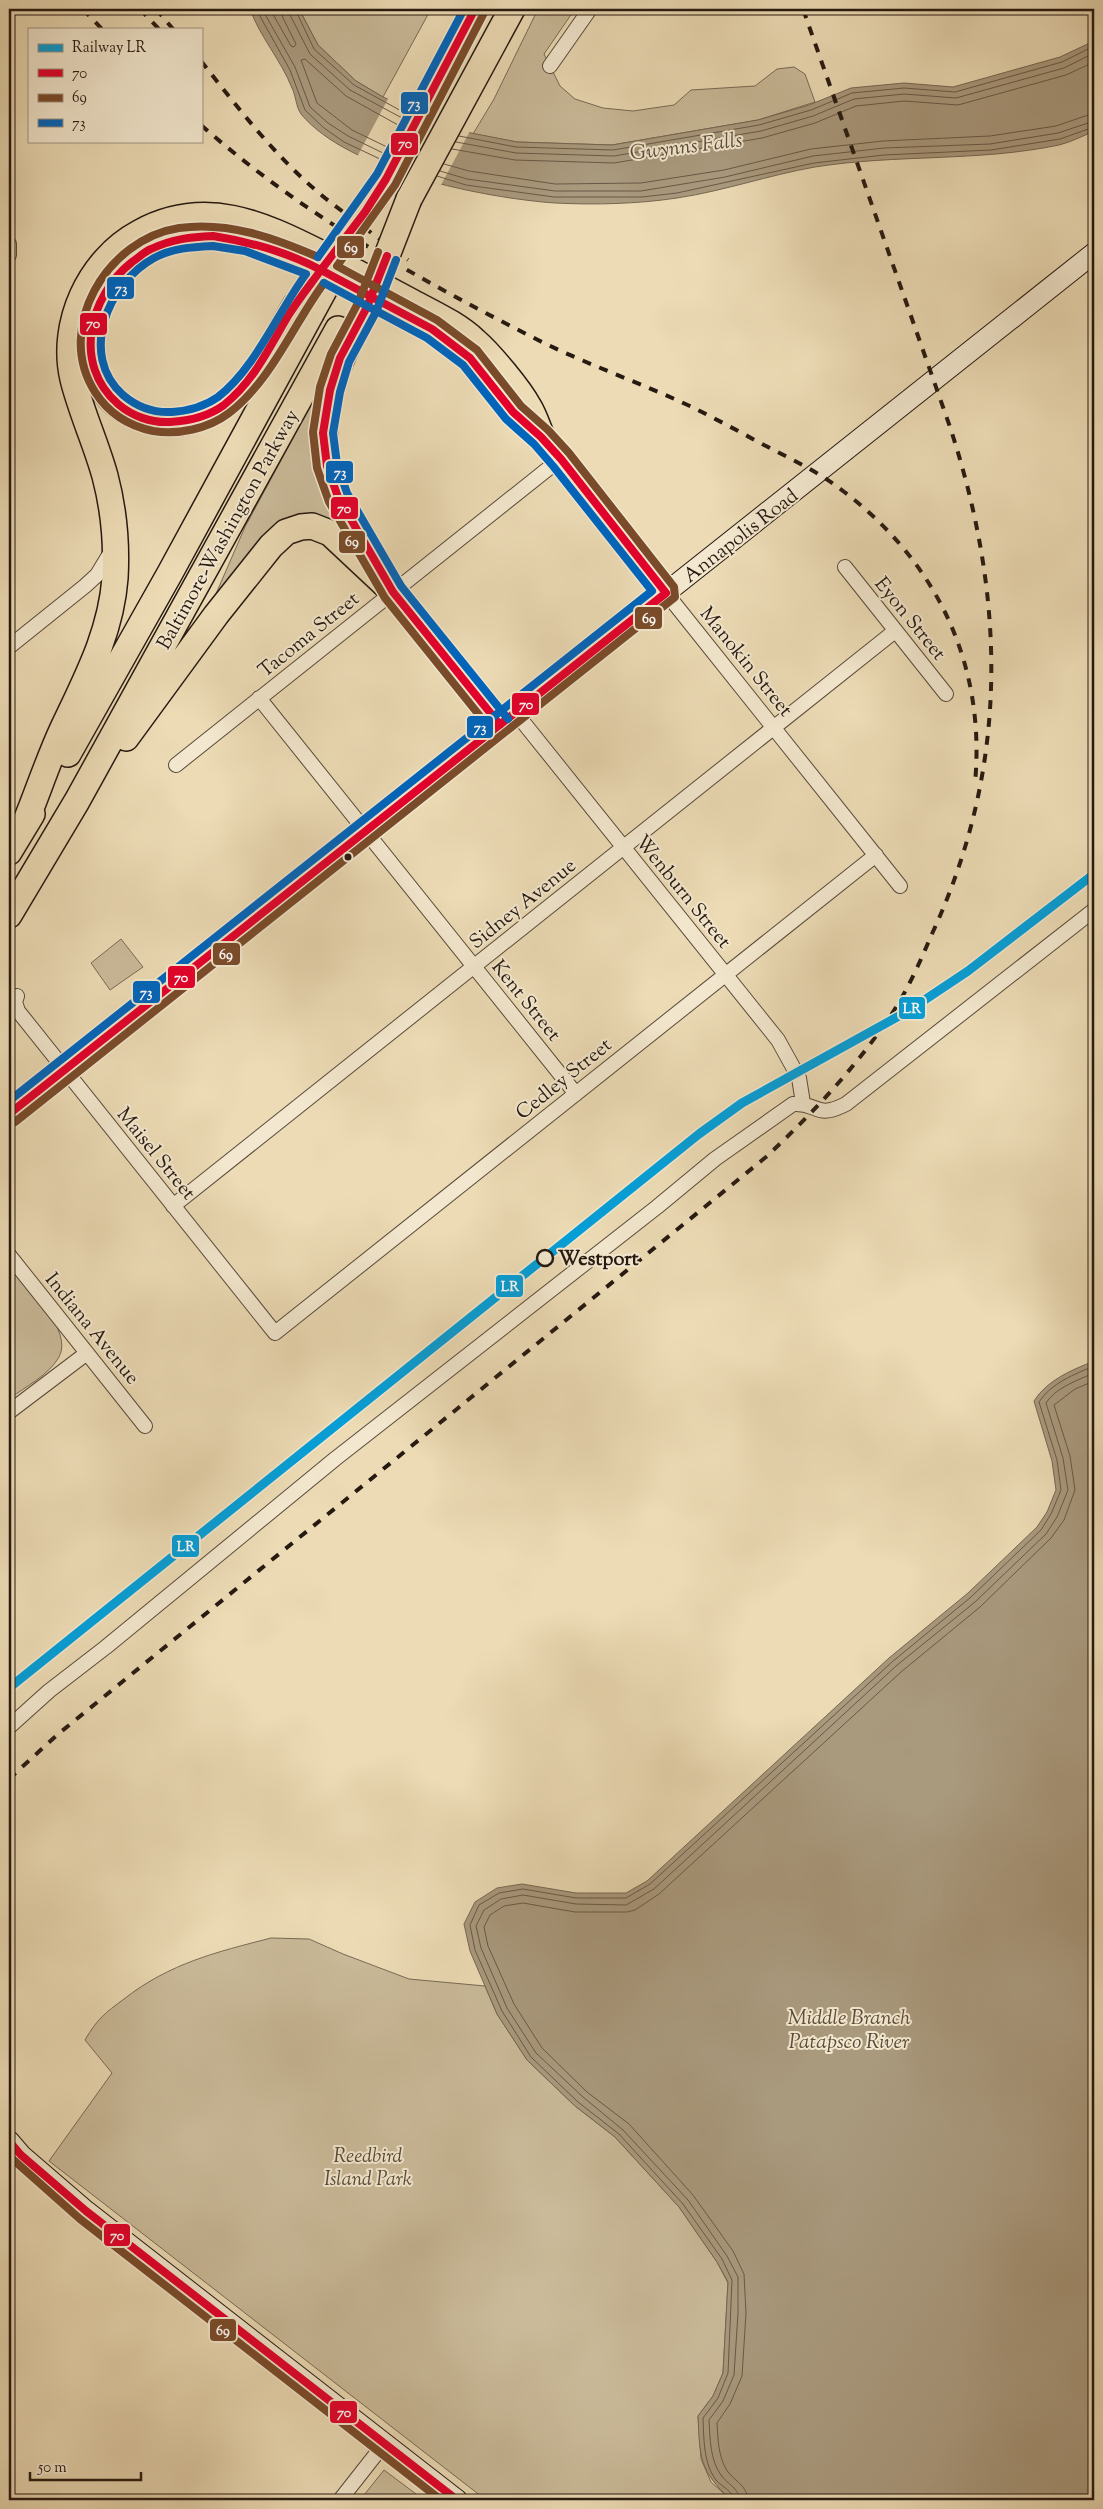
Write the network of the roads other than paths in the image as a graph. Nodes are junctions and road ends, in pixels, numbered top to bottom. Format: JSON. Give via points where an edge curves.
{"nodes":[{"id":1,"x":512,"y":9,"type":"edge"},
{"id":2,"x":590,"y":9,"type":"edge"},
{"id":3,"x":470,"y":15,"type":"edge"},
{"id":4,"x":550,"y":66,"type":"dead end"},
{"id":5,"x":9,"y":244,"type":"edge"},
{"id":6,"x":1094,"y":253,"type":"edge"},
{"id":7,"x":9,"y":255,"type":"edge"},
{"id":8,"x":303,"y":310,"type":"junction"},
{"id":9,"x":344,"y":333,"type":"junction"},
{"id":10,"x":543,"y":439,"type":"junction"},
{"id":11,"x":559,"y":460,"type":"junction"},
{"id":12,"x":115,"y":545,"type":"junction"},
{"id":13,"x":844,"y":568,"type":"dead end"},
{"id":14,"x":393,"y":592,"type":"junction"},
{"id":15,"x":666,"y":593,"type":"junction"},
{"id":16,"x":895,"y":631,"type":"junction"},
{"id":17,"x":9,"y":647,"type":"edge"},
{"id":18,"x":946,"y":694,"type":"dead end"},
{"id":19,"x":260,"y":698,"type":"junction"},
{"id":20,"x":508,"y":719,"type":"junction"},
{"id":21,"x":774,"y":728,"type":"junction"},
{"id":22,"x":176,"y":765,"type":"dead end"},
{"id":23,"x":77,"y":801,"type":"junction"},
{"id":24,"x":23,"y":828,"type":"junction"},
{"id":25,"x":366,"y":831,"type":"junction"},
{"id":26,"x":623,"y":848,"type":"junction"},
{"id":27,"x":9,"y":852,"type":"edge"},
{"id":28,"x":876,"y":855,"type":"junction"},
{"id":29,"x":900,"y":886,"type":"dead end"},
{"id":30,"x":1094,"y":910,"type":"edge"},
{"id":31,"x":9,"y":915,"type":"edge"},
{"id":32,"x":474,"y":966,"type":"junction"},
{"id":33,"x":725,"y":975,"type":"junction"},
{"id":34,"x":17,"y":996,"type":"dead end"},
{"id":35,"x":65,"y":1070,"type":"junction"},
{"id":36,"x":576,"y":1094,"type":"junction"},
{"id":37,"x":803,"y":1103,"type":"junction"},
{"id":38,"x":9,"y":1114,"type":"edge"},
{"id":39,"x":173,"y":1206,"type":"junction"},
{"id":40,"x":9,"y":1255,"type":"edge"},
{"id":41,"x":275,"y":1333,"type":"joint"},
{"id":42,"x":87,"y":1353,"type":"junction"},
{"id":43,"x":9,"y":1412,"type":"edge"},
{"id":44,"x":145,"y":1426,"type":"dead end"},
{"id":45,"x":9,"y":1727,"type":"edge"},
{"id":46,"x":9,"y":2141,"type":"edge"},
{"id":47,"x":384,"y":2444,"type":"junction"},
{"id":48,"x":340,"y":2500,"type":"edge"},
{"id":49,"x":457,"y":2500,"type":"edge"}],
"edges":[{"from":1,"to":9,"type":"highway","name":"Baltimore-Washington Parkway","bridge":true,"via":[[409,199]]},
{"from":2,"to":4,"type":"street"},
{"from":3,"to":8,"type":"highway","bridge":true,"via":[[375,198]]},
{"from":5,"to":7,"type":"street"},
{"from":6,"to":15,"type":"main road","name":"Annapolis Road"},
{"from":8,"to":10,"type":"highway","via":[[237,394],[216,410],[191,420],[163,423],[138,417],[126,410],[104,390],[92,361],[91,333],[99,304],[104,292],[124,268],[164,241],[199,234],[234,238],[315,267],[447,338],[468,356],[516,415]]},
{"from":8,"to":24,"type":"highway","name":"Baltimore-Washington Parkway","via":[[170,573]]},
{"from":9,"to":14,"type":"highway","via":[[326,404],[324,450],[338,497]]},
{"from":9,"to":23,"type":"highway","name":"Baltimore-Washington Parkway"},
{"from":10,"to":11,"type":"street","name":"Manokin Street"},
{"from":10,"to":12,"type":"highway","via":[[529,407],[488,354],[462,330],[334,260],[266,229],[216,215],[174,218],[134,235],[100,266],[85,289],[72,330],[72,377],[104,475]]},
{"from":11,"to":14,"type":"street","name":"Tacoma Street"},
{"from":11,"to":15,"type":"street","name":"Manokin Street"},
{"from":12,"to":17,"type":"street","via":[[96,575]]},
{"from":12,"to":24,"type":"highway","via":[[115,582],[106,629]]},
{"from":13,"to":16,"type":"street","name":"Eyon Street"},
{"from":14,"to":19,"type":"street","name":"Tacoma Street"},
{"from":14,"to":20,"type":"street"},
{"from":14,"to":23,"type":"highway","via":[[330,533],[312,526],[286,532],[222,608]]},
{"from":15,"to":20,"type":"main road","name":"Annapolis Road"},
{"from":15,"to":21,"type":"street","name":"Manokin Street"},
{"from":16,"to":18,"type":"street","name":"Eyon Street"},
{"from":16,"to":21,"type":"street","name":"Sidney Avenue"},
{"from":19,"to":22,"type":"street","name":"Tacoma Street"},
{"from":19,"to":25,"type":"street","name":"Kent Street"},
{"from":20,"to":25,"type":"main road","name":"Annapolis Road"},
{"from":20,"to":26,"type":"street","name":"Wenburn Street"},
{"from":21,"to":26,"type":"street","name":"Sidney Avenue"},
{"from":21,"to":28,"type":"street","name":"Manokin Street"},
{"from":23,"to":31,"type":"highway","name":"Baltimore-Washington Parkway"},
{"from":24,"to":27,"type":"highway","name":"Baltimore-Washington Parkway"},
{"from":25,"to":32,"type":"street","name":"Kent Street"},
{"from":25,"to":35,"type":"main road","name":"Annapolis Road"},
{"from":26,"to":32,"type":"street","name":"Sidney Avenue"},
{"from":26,"to":33,"type":"street","name":"Wenburn Street"},
{"from":28,"to":29,"type":"street","name":"Manokin Street"},
{"from":28,"to":33,"type":"street","name":"Cedley Street"},
{"from":30,"to":37,"type":"street","via":[[846,1104],[826,1112]]},
{"from":32,"to":36,"type":"street","name":"Kent Street"},
{"from":32,"to":39,"type":"street","name":"Sidney Avenue"},
{"from":33,"to":36,"type":"street","name":"Cedley Street"},
{"from":33,"to":37,"type":"street","name":"Wenburn Street","via":[[778,1040],[799,1078]]},
{"from":34,"to":35,"type":"street","name":"Maisel Street","via":[[18,1011]]},
{"from":35,"to":38,"type":"main road","name":"Annapolis Road"},
{"from":35,"to":39,"type":"street","name":"Maisel Street"},
{"from":36,"to":41,"type":"street","name":"Cedley Street"},
{"from":37,"to":45,"type":"street","via":[[785,1108],[715,1159],[335,1459],[49,1690]]},
{"from":39,"to":41,"type":"street","name":"Maisel Street"},
{"from":40,"to":42,"type":"street","name":"Indiana Avenue"},
{"from":42,"to":43,"type":"street"},
{"from":42,"to":44,"type":"street","name":"Indiana Avenue"},
{"from":46,"to":47,"type":"main road","via":[[28,2162],[86,2211]]},
{"from":47,"to":48,"type":"street"},
{"from":47,"to":49,"type":"main road"}]}
